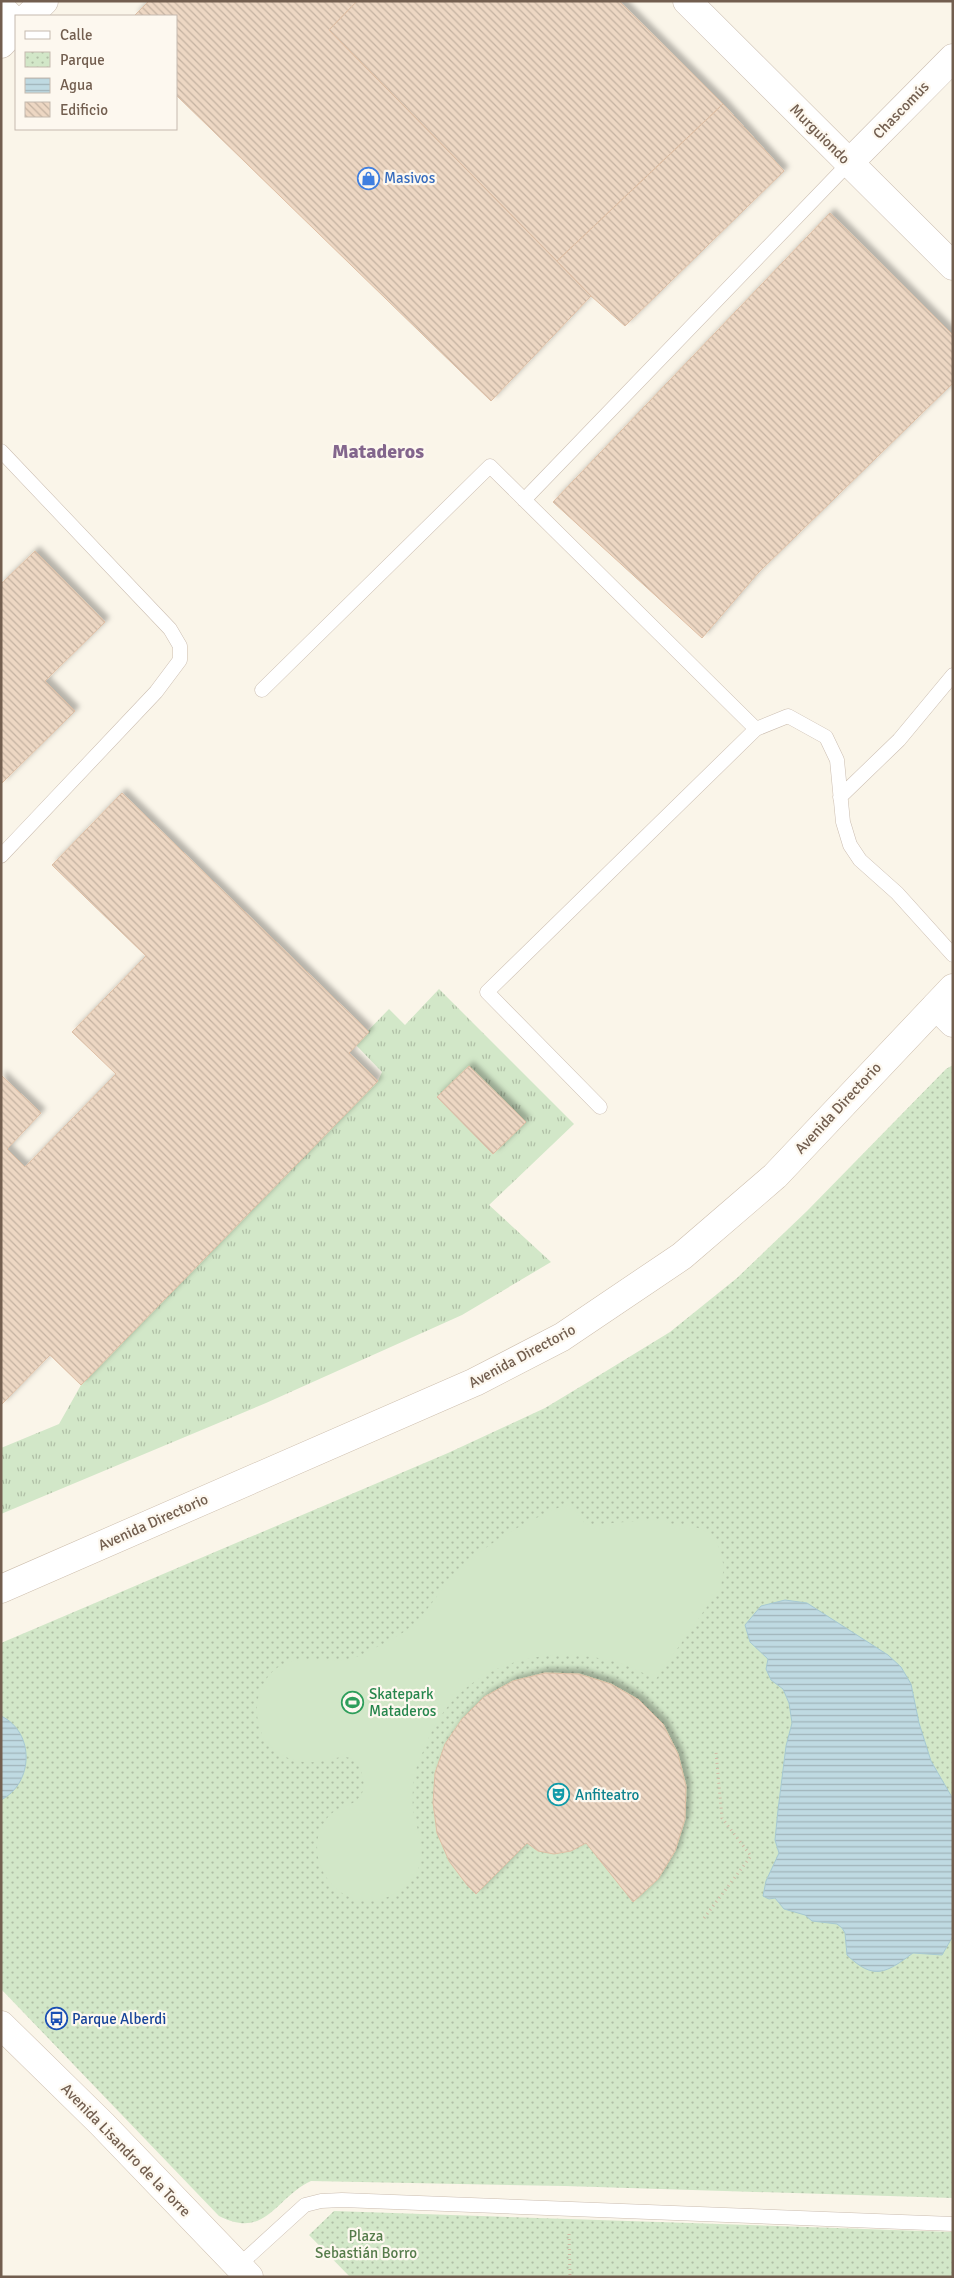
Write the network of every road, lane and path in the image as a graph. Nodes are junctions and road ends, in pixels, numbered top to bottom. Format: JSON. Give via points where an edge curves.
{"nodes":[{"id":1,"x":44,"y":1,"type":"edge"},
{"id":2,"x":687,"y":1,"type":"edge"},
{"id":3,"x":1,"y":8,"type":"edge"},
{"id":4,"x":30,"y":15,"type":"edge"},
{"id":5,"x":15,"y":22,"type":"edge"},
{"id":6,"x":15,"y":29,"type":"edge"},
{"id":7,"x":1,"y":44,"type":"edge"},
{"id":8,"x":953,"y":58,"type":"edge"},
{"id":9,"x":849,"y":163,"type":"junction"},
{"id":10,"x":953,"y":266,"type":"edge"},
{"id":11,"x":1,"y":451,"type":"edge"},
{"id":12,"x":524,"y":500,"type":"junction"},
{"id":13,"x":953,"y":675,"type":"edge"},
{"id":14,"x":262,"y":690,"type":"dead end"},
{"id":15,"x":756,"y":729,"type":"junction"},
{"id":16,"x":840,"y":797,"type":"junction"},
{"id":17,"x":1,"y":856,"type":"edge"},
{"id":18,"x":953,"y":955,"type":"edge"},
{"id":19,"x":947,"y":1005,"type":"edge"},
{"id":20,"x":600,"y":1107,"type":"dead end"},
{"id":21,"x":1,"y":1589,"type":"edge"},
{"id":22,"x":716,"y":1752,"type":"dead end"},
{"id":23,"x":704,"y":1918,"type":"dead end"},
{"id":24,"x":1,"y":2024,"type":"edge"},
{"id":25,"x":568,"y":2209,"type":"junction"},
{"id":26,"x":953,"y":2224,"type":"edge"},
{"id":27,"x":243,"y":2271,"type":"edge"},
{"id":28,"x":570,"y":2277,"type":"edge"}],
"edges":[{"from":1,"to":4,"type":"main road"},
{"from":2,"to":9,"type":"main road","name":"Murguiondo"},
{"from":3,"to":5,"type":"main road"},
{"from":6,"to":7,"type":"main road"},
{"from":8,"to":9,"type":"main road","name":"Chascomús"},
{"from":9,"to":10,"type":"main road","name":"Murguiondo"},
{"from":9,"to":12,"type":"lane"},
{"from":11,"to":17,"type":"lane","via":[[170,629],[180,646],[180,660],[156,692]]},
{"from":12,"to":14,"type":"lane","via":[[490,466]]},
{"from":12,"to":15,"type":"lane"},
{"from":13,"to":16,"type":"lane","via":[[900,740]]},
{"from":15,"to":16,"type":"lane","via":[[788,716],[826,737],[838,760]]},
{"from":15,"to":20,"type":"lane","via":[[487,992]]},
{"from":16,"to":18,"type":"lane","via":[[843,822],[850,844],[860,860],[897,893]]},
{"from":19,"to":21,"type":"main road","name":"Avenida Directorio","via":[[774,1176],[682,1256],[562,1337],[475,1382]]},
{"from":22,"to":23,"type":"path","via":[[722,1818],[751,1856]]},
{"from":24,"to":27,"type":"main road","name":"Avenida Lisandro de la Torre"},
{"from":25,"to":26,"type":"lane"},
{"from":25,"to":27,"type":"lane","via":[[321,2201],[305,2205]]},
{"from":25,"to":28,"type":"path"}]}
